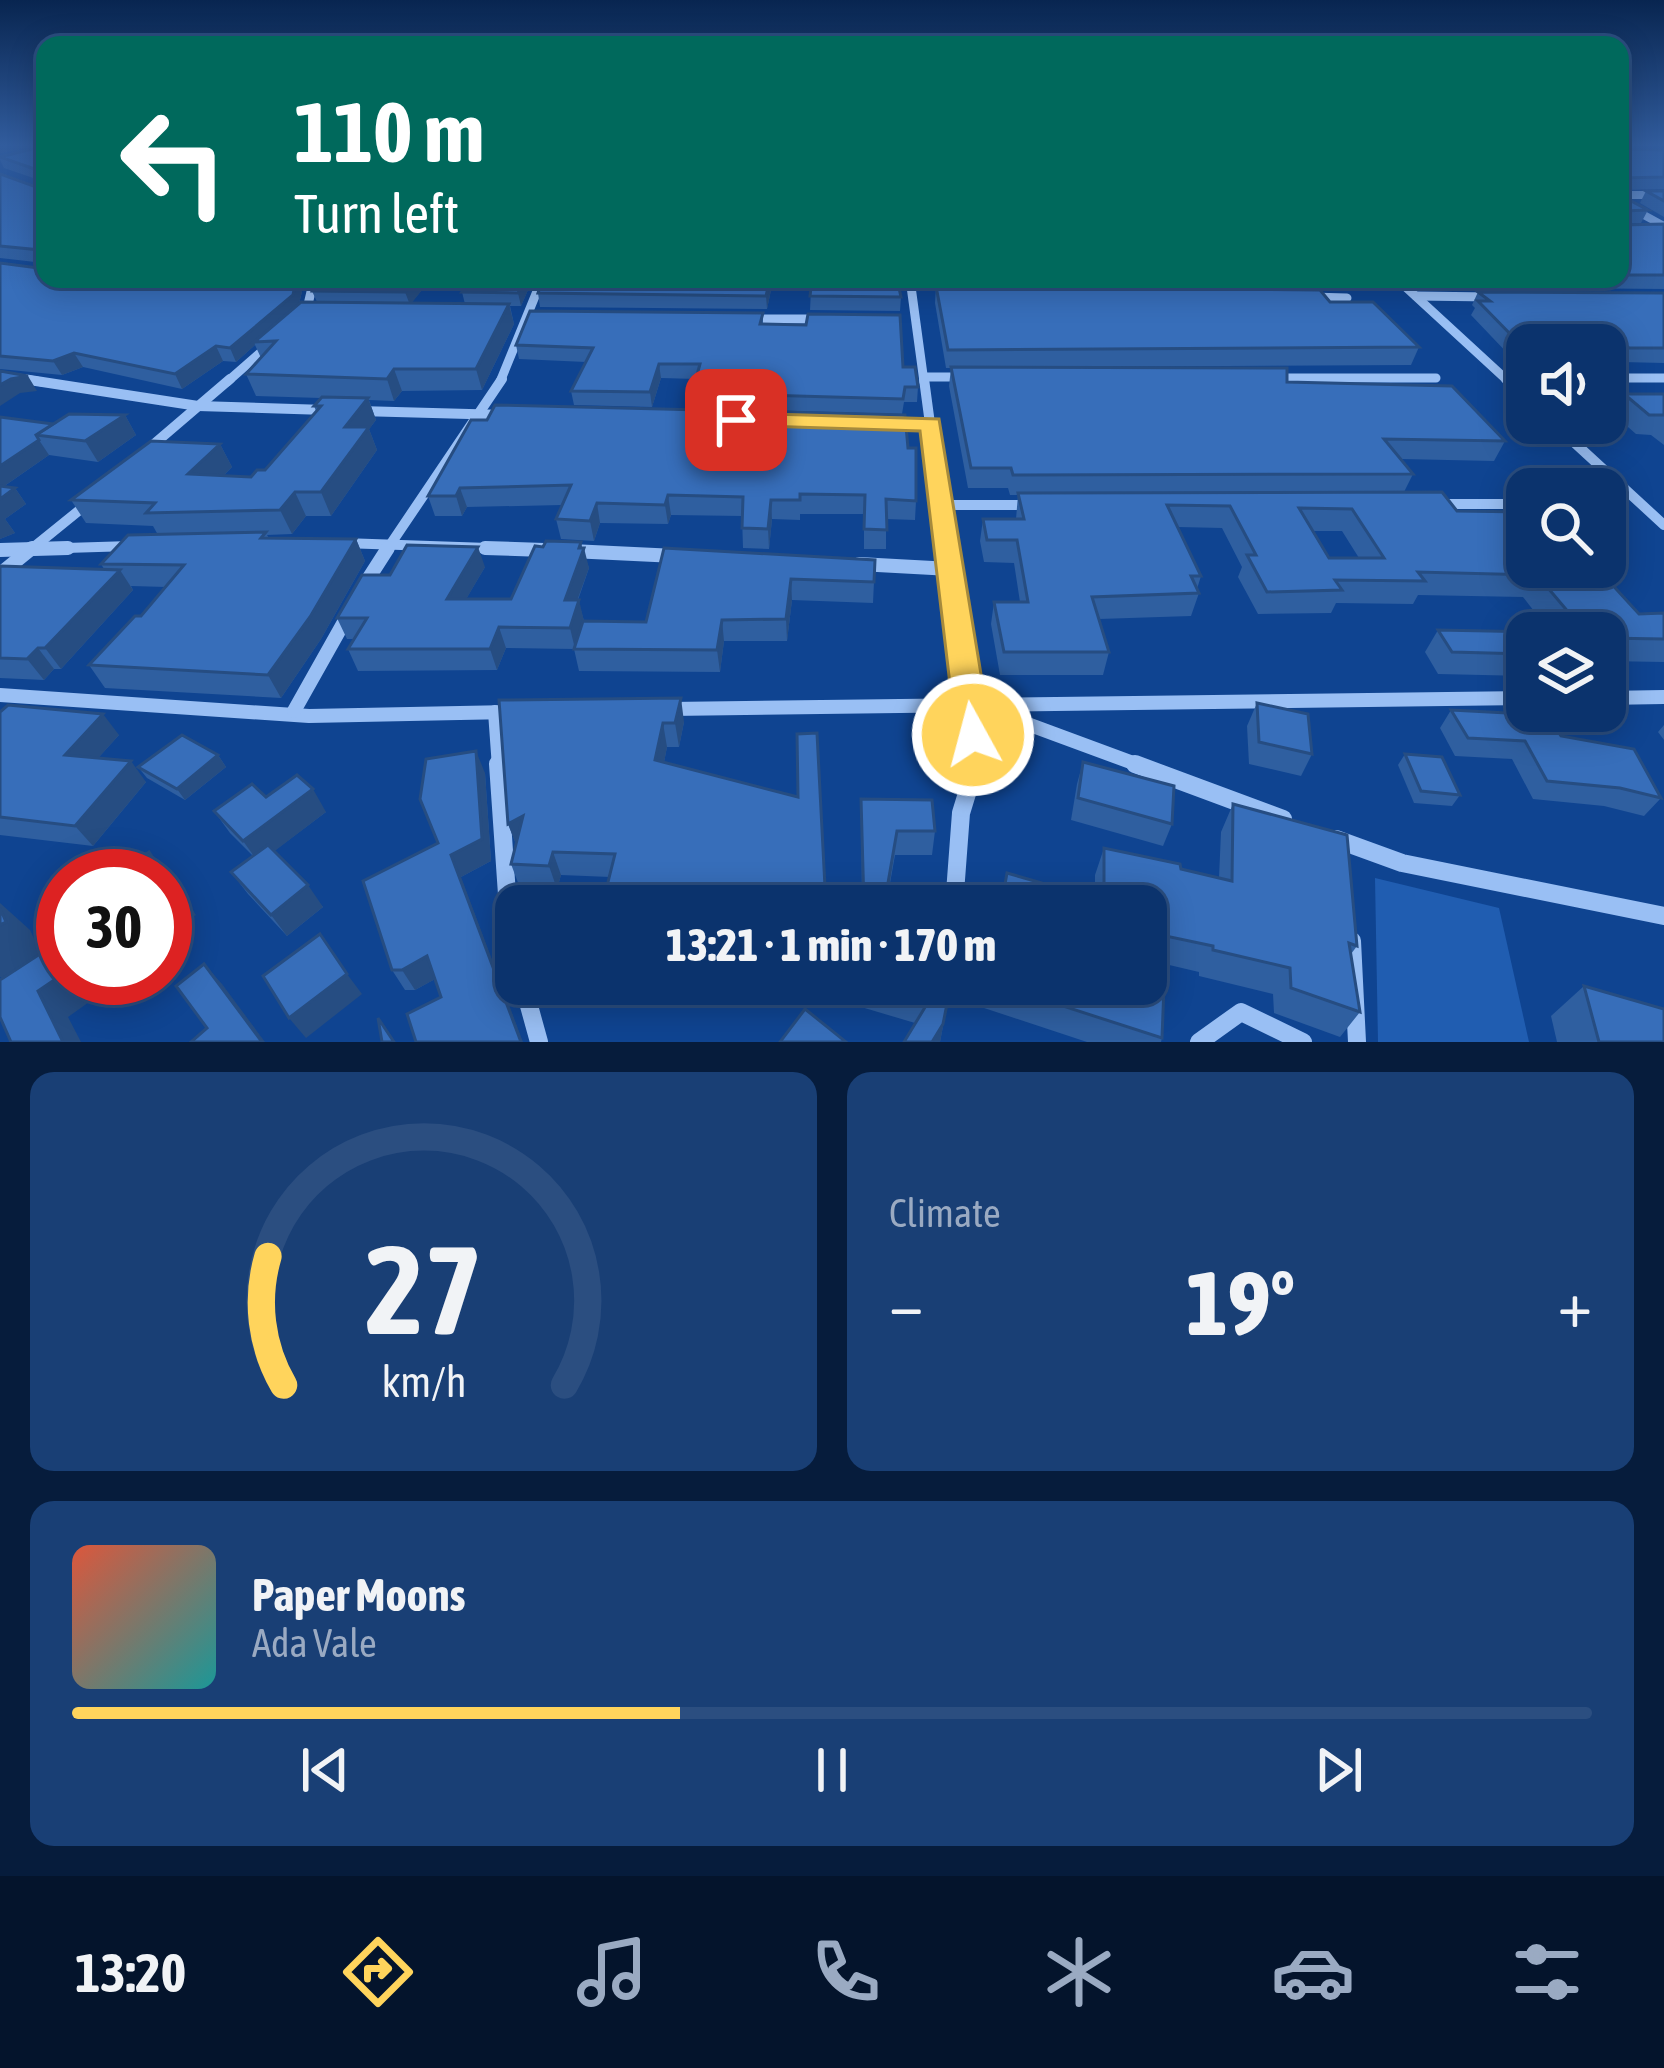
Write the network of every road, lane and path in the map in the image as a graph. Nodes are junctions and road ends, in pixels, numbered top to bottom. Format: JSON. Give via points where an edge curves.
{"nodes":[{"id":1,"x":1664,"y":195,"type":"edge"},
{"id":2,"x":1629,"y":197,"type":"edge"},
{"id":3,"x":1629,"y":204,"type":"edge"},
{"id":4,"x":1664,"y":229,"type":"edge"},
{"id":5,"x":1642,"y":231,"type":"edge"},
{"id":6,"x":312,"y":288,"type":"edge"},
{"id":7,"x":538,"y":288,"type":"edge"},
{"id":8,"x":912,"y":288,"type":"edge"},
{"id":9,"x":1407,"y":288,"type":"edge"},
{"id":10,"x":913,"y":294,"type":"junction"},
{"id":11,"x":936,"y":294,"type":"edge"},
{"id":12,"x":1415,"y":296,"type":"junction"},
{"id":13,"x":1301,"y":297,"type":"edge"},
{"id":14,"x":1506,"y":297,"type":"edge"},
{"id":15,"x":1347,"y":298,"type":"edge"},
{"id":16,"x":306,"y":313,"type":"junction"},
{"id":17,"x":328,"y":314,"type":"edge"},
{"id":18,"x":503,"y":317,"type":"edge"},
{"id":19,"x":525,"y":317,"type":"junction"},
{"id":20,"x":548,"y":317,"type":"edge"},
{"id":21,"x":731,"y":319,"type":"edge"},
{"id":22,"x":823,"y":320,"type":"edge"},
{"id":23,"x":892,"y":320,"type":"edge"},
{"id":24,"x":915,"y":320,"type":"junction"},
{"id":25,"x":0,"y":375,"type":"edge"},
{"id":26,"x":924,"y":376,"type":"junction"},
{"id":27,"x":970,"y":377,"type":"edge"},
{"id":28,"x":1250,"y":378,"type":"edge"},
{"id":29,"x":1436,"y":378,"type":"dead end"},
{"id":30,"x":1626,"y":378,"type":"edge"},
{"id":31,"x":1664,"y":378,"type":"edge"},
{"id":32,"x":1506,"y":379,"type":"edge"},
{"id":33,"x":198,"y":406,"type":"junction"},
{"id":34,"x":473,"y":415,"type":"junction"},
{"id":35,"x":519,"y":416,"type":"edge"},
{"id":36,"x":887,"y":424,"type":"edge"},
{"id":37,"x":931,"y":424,"type":"junction"},
{"id":38,"x":1576,"y":444,"type":"edge"},
{"id":39,"x":144,"y":453,"type":"edge"},
{"id":40,"x":91,"y":500,"type":"edge"},
{"id":41,"x":1433,"y":504,"type":"edge"},
{"id":42,"x":1506,"y":504,"type":"edge"},
{"id":43,"x":1640,"y":504,"type":"junction"},
{"id":44,"x":1664,"y":504,"type":"edge"},
{"id":45,"x":941,"y":505,"type":"junction"},
{"id":46,"x":1035,"y":505,"type":"edge"},
{"id":47,"x":1664,"y":525,"type":"edge"},
{"id":48,"x":388,"y":542,"type":"junction"},
{"id":49,"x":318,"y":543,"type":"edge"},
{"id":50,"x":154,"y":545,"type":"edge"},
{"id":51,"x":38,"y":547,"type":"junction"},
{"id":52,"x":0,"y":550,"type":"edge"},
{"id":53,"x":693,"y":556,"type":"edge"},
{"id":54,"x":834,"y":563,"type":"edge"},
{"id":55,"x":951,"y":568,"type":"junction"},
{"id":56,"x":0,"y":574,"type":"edge"},
{"id":57,"x":0,"y":695,"type":"edge"},
{"id":58,"x":1664,"y":697,"type":"edge"},
{"id":59,"x":1506,"y":698,"type":"edge"},
{"id":60,"x":1626,"y":698,"type":"edge"},
{"id":61,"x":969,"y":703,"type":"junction"},
{"id":62,"x":661,"y":709,"type":"edge"},
{"id":63,"x":294,"y":712,"type":"junction"},
{"id":64,"x":495,"y":712,"type":"junction"},
{"id":65,"x":519,"y":712,"type":"edge"},
{"id":66,"x":1302,"y":826,"type":"edge"},
{"id":67,"x":1324,"y":835,"type":"edge"},
{"id":68,"x":1347,"y":843,"type":"junction"},
{"id":69,"x":1348,"y":865,"type":"edge"},
{"id":70,"x":506,"y":885,"type":"edge"},
{"id":71,"x":956,"y":885,"type":"edge"},
{"id":72,"x":1350,"y":909,"type":"edge"},
{"id":73,"x":1664,"y":916,"type":"edge"},
{"id":74,"x":529,"y":1005,"type":"edge"},
{"id":75,"x":539,"y":1042,"type":"edge"},
{"id":76,"x":1199,"y":1042,"type":"edge"},
{"id":77,"x":1303,"y":1042,"type":"edge"},
{"id":78,"x":1357,"y":1042,"type":"edge"}],
"edges":[{"from":1,"to":2,"type":"street"},
{"from":3,"to":4,"type":"street"},
{"from":4,"to":5,"type":"street"},
{"from":6,"to":16,"type":"street"},
{"from":7,"to":19,"type":"street"},
{"from":8,"to":10,"type":"street"},
{"from":9,"to":12,"type":"street"},
{"from":10,"to":11,"type":"street"},
{"from":10,"to":24,"type":"street"},
{"from":12,"to":14,"type":"street"},
{"from":12,"to":32,"type":"street"},
{"from":13,"to":15,"type":"street"},
{"from":16,"to":17,"type":"street"},
{"from":16,"to":33,"type":"street"},
{"from":18,"to":19,"type":"street"},
{"from":19,"to":20,"type":"street"},
{"from":19,"to":34,"type":"street","via":[[497,390]]},
{"from":21,"to":22,"type":"street"},
{"from":23,"to":24,"type":"street"},
{"from":24,"to":26,"type":"street"},
{"from":25,"to":33,"type":"street"},
{"from":26,"to":27,"type":"street"},
{"from":26,"to":37,"type":"street"},
{"from":28,"to":29,"type":"street"},
{"from":30,"to":31,"type":"street"},
{"from":33,"to":34,"type":"street"},
{"from":33,"to":39,"type":"street"},
{"from":34,"to":35,"type":"street"},
{"from":34,"to":48,"type":"street"},
{"from":36,"to":37,"type":"street"},
{"from":37,"to":45,"type":"street"},
{"from":38,"to":43,"type":"street"},
{"from":40,"to":51,"type":"street"},
{"from":41,"to":42,"type":"street"},
{"from":43,"to":44,"type":"street"},
{"from":43,"to":47,"type":"street"},
{"from":45,"to":46,"type":"street"},
{"from":45,"to":55,"type":"street"},
{"from":48,"to":49,"type":"street"},
{"from":48,"to":53,"type":"street"},
{"from":48,"to":63,"type":"street"},
{"from":50,"to":51,"type":"street"},
{"from":51,"to":52,"type":"street"},
{"from":51,"to":56,"type":"street"},
{"from":54,"to":55,"type":"street"},
{"from":55,"to":61,"type":"street"},
{"from":57,"to":63,"type":"street"},
{"from":58,"to":60,"type":"street"},
{"from":59,"to":61,"type":"street"},
{"from":61,"to":62,"type":"street"},
{"from":61,"to":66,"type":"street"},
{"from":61,"to":71,"type":"street","via":[[977,768],[961,813]]},
{"from":63,"to":64,"type":"street"},
{"from":64,"to":65,"type":"street"},
{"from":64,"to":70,"type":"street"},
{"from":67,"to":68,"type":"street"},
{"from":68,"to":69,"type":"street"},
{"from":68,"to":73,"type":"street","via":[[1402,862]]},
{"from":72,"to":78,"type":"street"},
{"from":74,"to":75,"type":"street"},
{"from":76,"to":77,"type":"street","via":[[1249,1012]]}]}
